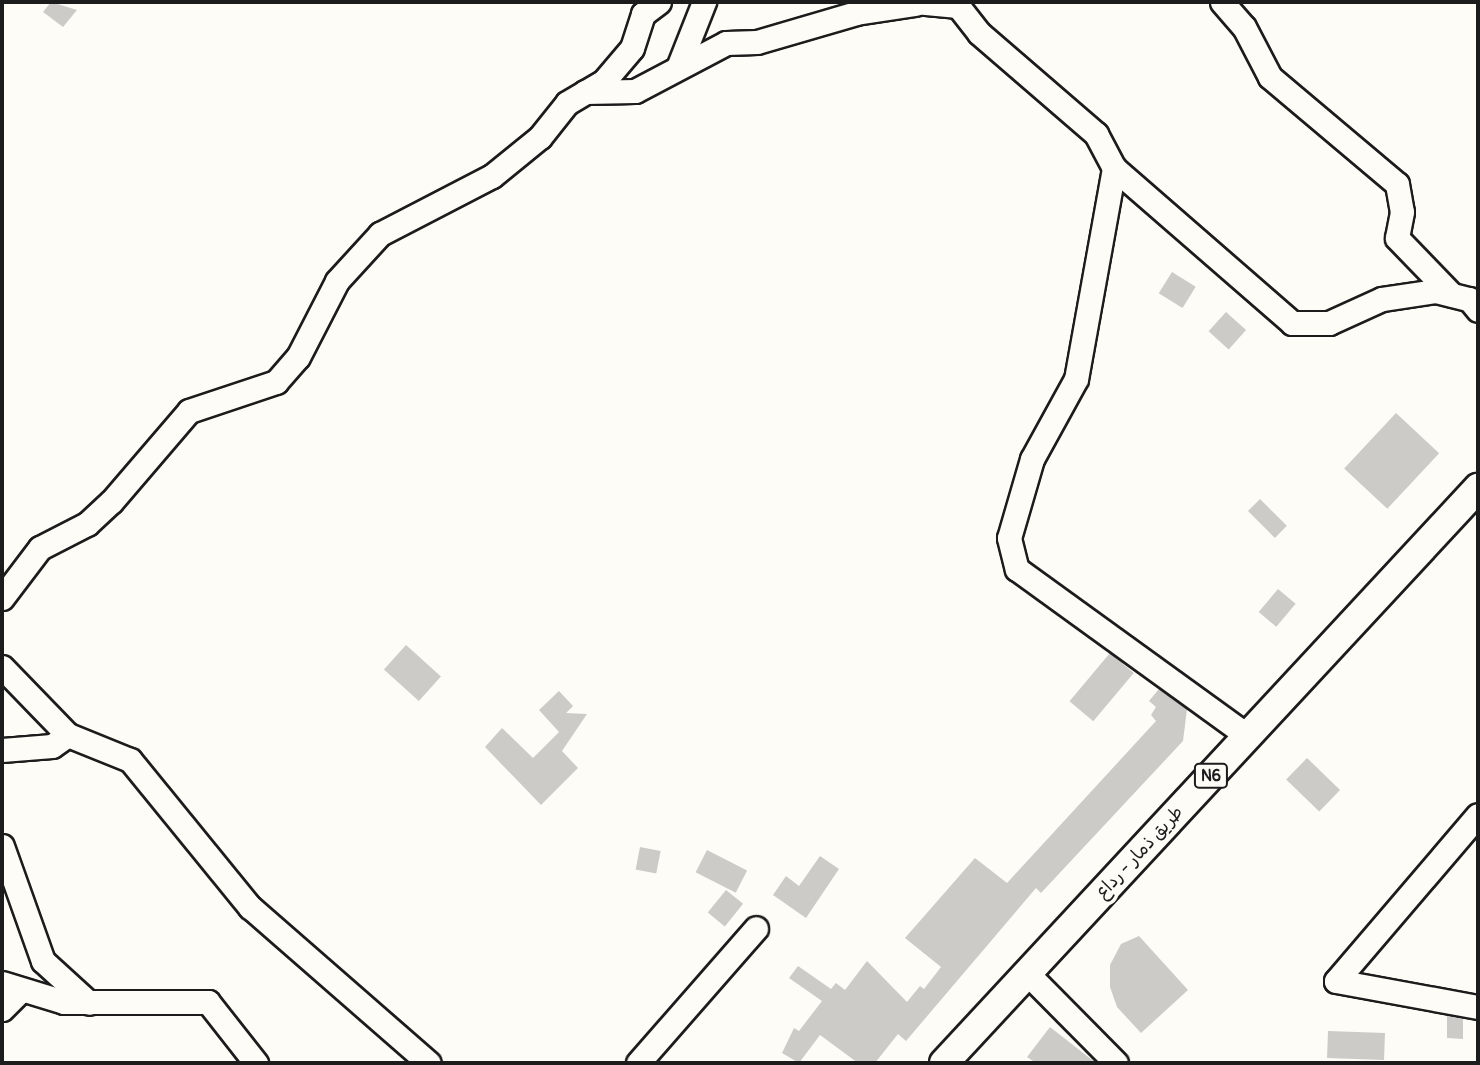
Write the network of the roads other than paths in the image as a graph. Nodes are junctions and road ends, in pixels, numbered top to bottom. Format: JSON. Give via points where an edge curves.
{"nodes":[{"id":1,"x":659,"y":2,"type":"edge"},
{"id":2,"x":704,"y":2,"type":"edge"},
{"id":3,"x":1222,"y":2,"type":"edge"},
{"id":4,"x":915,"y":3,"type":"edge"},
{"id":5,"x":677,"y":67,"type":"junction"},
{"id":6,"x":585,"y":92,"type":"junction"},
{"id":7,"x":1114,"y":168,"type":"junction"},
{"id":8,"x":1451,"y":294,"type":"junction"},
{"id":9,"x":1478,"y":310,"type":"edge"},
{"id":10,"x":1478,"y":488,"type":"edge"},
{"id":11,"x":2,"y":598,"type":"edge"},
{"id":12,"x":2,"y":667,"type":"edge"},
{"id":13,"x":68,"y":735,"type":"junction"},
{"id":14,"x":1248,"y":736,"type":"junction"},
{"id":15,"x":2,"y":750,"type":"edge"},
{"id":16,"x":1478,"y":815,"type":"edge"},
{"id":17,"x":2,"y":846,"type":"edge"},
{"id":18,"x":756,"y":928,"type":"dead end"},
{"id":19,"x":1028,"y":974,"type":"junction"},
{"id":20,"x":11,"y":988,"type":"edge"},
{"id":21,"x":89,"y":1003,"type":"junction"},
{"id":22,"x":1478,"y":1007,"type":"edge"},
{"id":23,"x":2,"y":1009,"type":"edge"},
{"id":24,"x":420,"y":1060,"type":"edge"},
{"id":25,"x":256,"y":1063,"type":"edge"},
{"id":26,"x":638,"y":1063,"type":"edge"},
{"id":27,"x":944,"y":1063,"type":"edge"},
{"id":28,"x":1116,"y":1063,"type":"edge"}],
"edges":[{"from":1,"to":6,"type":"street","via":[[643,14],[632,48],[604,81]]},
{"from":2,"to":5,"type":"street"},
{"from":3,"to":8,"type":"street","via":[[1244,27],[1270,78],[1397,184],[1402,212],[1397,238]]},
{"from":4,"to":5,"type":"street","via":[[856,13],[758,42],[726,43]]},
{"from":4,"to":7,"type":"street","via":[[958,6],[978,33],[1096,134]]},
{"from":5,"to":6,"type":"street","via":[[635,91]]},
{"from":6,"to":11,"type":"street","via":[[492,176],[380,234],[337,281],[298,357],[276,382],[189,411],[111,502],[87,524],[40,548]]},
{"from":7,"to":8,"type":"street","via":[[1292,323],[1329,324],[1382,299]]},
{"from":7,"to":14,"type":"street","via":[[1076,379],[1032,459],[1009,538],[1017,569],[1037,586]]},
{"from":8,"to":9,"type":"street","via":[[1469,299]]},
{"from":10,"to":14,"type":"main road","name":"طريق ذمار - رداع","number":"N6"},
{"from":12,"to":13,"type":"street"},
{"from":13,"to":15,"type":"street","via":[[52,746]]},
{"from":13,"to":24,"type":"street","via":[[130,760],[250,907]]},
{"from":14,"to":19,"type":"main road","name":"طريق ذمار - رداع","number":"N6"},
{"from":16,"to":22,"type":"street","via":[[1336,981]]},
{"from":17,"to":21,"type":"street","via":[[43,961]]},
{"from":18,"to":26,"type":"street"},
{"from":19,"to":27,"type":"main road","name":"طريق ذمار - رداع","number":"N6"},
{"from":19,"to":28,"type":"street"},
{"from":20,"to":21,"type":"street"},
{"from":20,"to":23,"type":"street"},
{"from":21,"to":25,"type":"street","via":[[208,1002]]}]}
